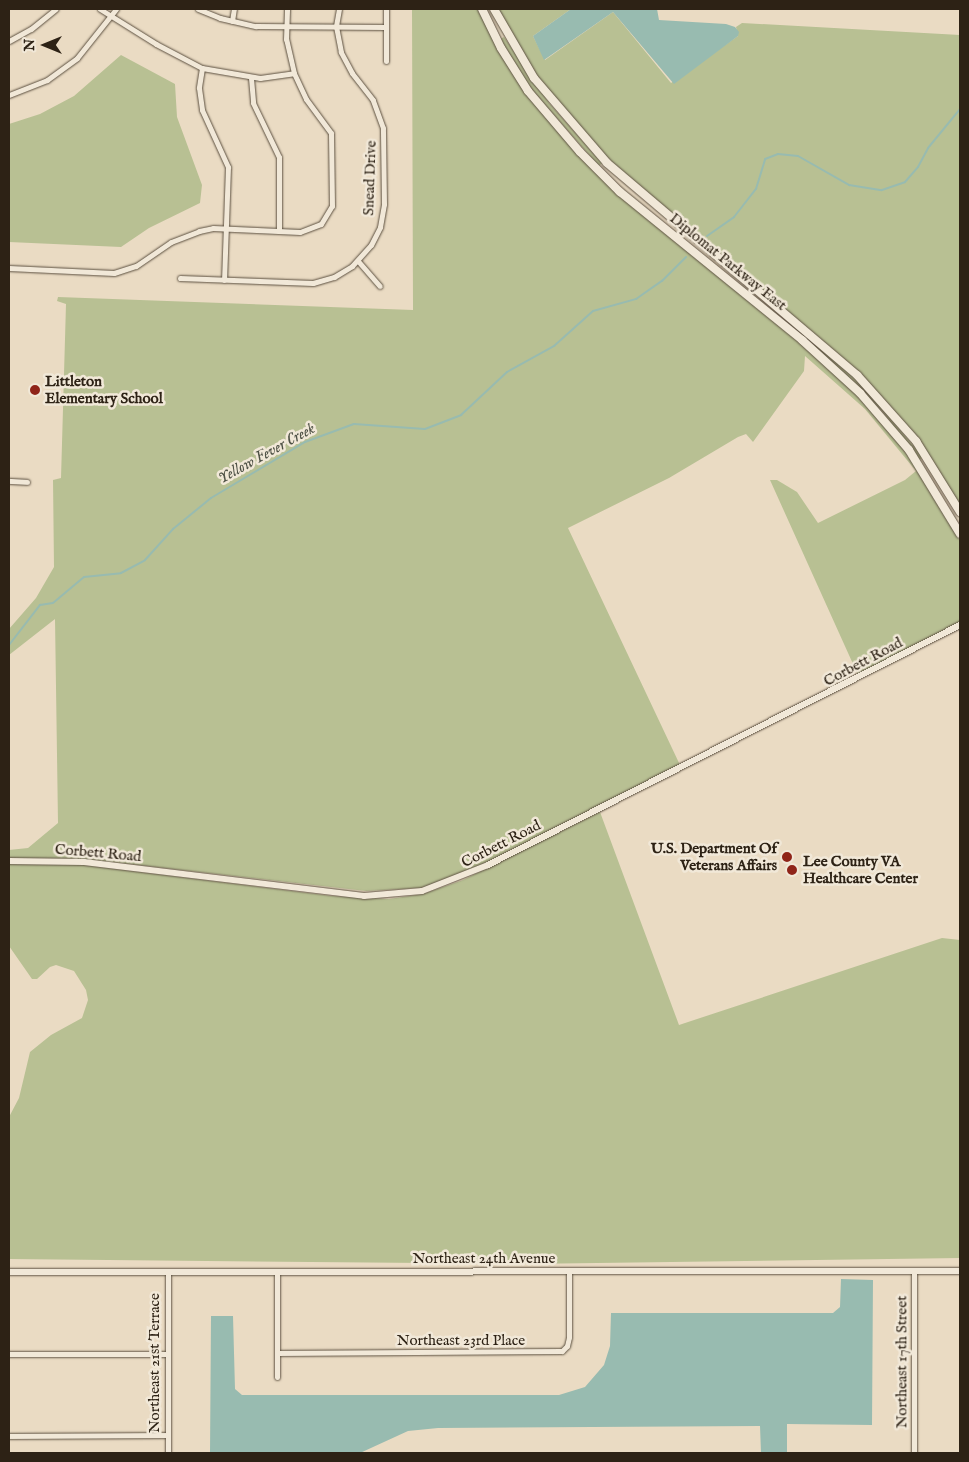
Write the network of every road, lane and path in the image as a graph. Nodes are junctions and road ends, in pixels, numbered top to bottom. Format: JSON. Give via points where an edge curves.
{"nodes":[{"id":1,"x":56,"y":9,"type":"edge"},
{"id":2,"x":100,"y":9,"type":"edge"},
{"id":3,"x":116,"y":9,"type":"edge"},
{"id":4,"x":198,"y":9,"type":"edge"},
{"id":5,"x":234,"y":9,"type":"edge"},
{"id":6,"x":287,"y":9,"type":"edge"},
{"id":7,"x":339,"y":9,"type":"edge"},
{"id":8,"x":386,"y":9,"type":"edge"},
{"id":9,"x":482,"y":9,"type":"edge"},
{"id":10,"x":494,"y":9,"type":"edge"},
{"id":11,"x":112,"y":16,"type":"junction"},
{"id":12,"x":232,"y":21,"type":"junction"},
{"id":13,"x":285,"y":26,"type":"junction"},
{"id":14,"x":336,"y":26,"type":"junction"},
{"id":15,"x":385,"y":27,"type":"junction"},
{"id":16,"x":506,"y":32,"type":"junction"},
{"id":17,"x":496,"y":38,"type":"junction"},
{"id":18,"x":9,"y":41,"type":"edge"},
{"id":19,"x":386,"y":61,"type":"dead end"},
{"id":20,"x":202,"y":68,"type":"junction"},
{"id":21,"x":294,"y":73,"type":"junction"},
{"id":22,"x":251,"y":78,"type":"junction"},
{"id":23,"x":9,"y":95,"type":"edge"},
{"id":24,"x":606,"y":163,"type":"junction"},
{"id":25,"x":599,"y":171,"type":"junction"},
{"id":26,"x":226,"y":229,"type":"junction"},
{"id":27,"x":279,"y":231,"type":"junction"},
{"id":28,"x":358,"y":261,"type":"junction"},
{"id":29,"x":9,"y":268,"type":"edge"},
{"id":30,"x":180,"y":278,"type":"dead end"},
{"id":31,"x":224,"y":280,"type":"junction"},
{"id":32,"x":380,"y":286,"type":"dead end"},
{"id":33,"x":813,"y":335,"type":"junction"},
{"id":34,"x":806,"y":344,"type":"junction"},
{"id":35,"x":928,"y":458,"type":"junction"},
{"id":36,"x":918,"y":464,"type":"junction"},
{"id":37,"x":9,"y":481,"type":"edge"},
{"id":38,"x":27,"y":482,"type":"dead end"},
{"id":39,"x":960,"y":512,"type":"edge"},
{"id":40,"x":960,"y":534,"type":"edge"},
{"id":41,"x":960,"y":625,"type":"edge"},
{"id":42,"x":9,"y":861,"type":"edge"},
{"id":43,"x":960,"y":1271,"type":"edge"},
{"id":44,"x":9,"y":1272,"type":"edge"},
{"id":45,"x":168,"y":1272,"type":"junction"},
{"id":46,"x":277,"y":1272,"type":"junction"},
{"id":47,"x":569,"y":1272,"type":"junction"},
{"id":48,"x":914,"y":1272,"type":"junction"},
{"id":49,"x":277,"y":1353,"type":"junction"},
{"id":50,"x":9,"y":1354,"type":"edge"},
{"id":51,"x":168,"y":1354,"type":"junction"},
{"id":52,"x":277,"y":1377,"type":"dead end"},
{"id":53,"x":167,"y":1435,"type":"junction"},
{"id":54,"x":9,"y":1436,"type":"edge"},
{"id":55,"x":168,"y":1453,"type":"edge"},
{"id":56,"x":914,"y":1453,"type":"edge"}],
"edges":[{"from":1,"to":18,"type":"street"},
{"from":2,"to":11,"type":"street"},
{"from":3,"to":11,"type":"street"},
{"from":4,"to":12,"type":"street"},
{"from":5,"to":12,"type":"street"},
{"from":6,"to":13,"type":"street"},
{"from":7,"to":14,"type":"street","name":"Snead Drive"},
{"from":8,"to":15,"type":"street"},
{"from":9,"to":17,"type":"main road","name":"Diplomat Parkway East"},
{"from":10,"to":16,"type":"main road","name":"Diplomat Parkway East"},
{"from":11,"to":20,"type":"street","via":[[167,51]]},
{"from":11,"to":23,"type":"street","via":[[90,45],[63,69],[33,87]]},
{"from":12,"to":13,"type":"street"},
{"from":13,"to":14,"type":"street"},
{"from":13,"to":21,"type":"street"},
{"from":14,"to":15,"type":"street"},
{"from":14,"to":28,"type":"street","name":"Snead Drive","via":[[344,58],[376,105],[384,135],[382,220],[371,245]]},
{"from":15,"to":19,"type":"street"},
{"from":16,"to":17,"type":"main road"},
{"from":16,"to":24,"type":"main road","name":"Diplomat Parkway East","via":[[552,102]]},
{"from":17,"to":25,"type":"main road","name":"Diplomat Parkway East","via":[[528,91]]},
{"from":20,"to":22,"type":"street"},
{"from":20,"to":26,"type":"street","via":[[199,88],[202,110],[228,167]]},
{"from":21,"to":22,"type":"street","via":[[274,78]]},
{"from":21,"to":27,"type":"street","via":[[306,99],[331,133],[333,200],[326,219],[315,228],[300,232]]},
{"from":22,"to":27,"type":"street","via":[[254,103],[280,157]]},
{"from":24,"to":25,"type":"main road"},
{"from":24,"to":33,"type":"main road","name":"Diplomat Parkway East"},
{"from":25,"to":34,"type":"main road","name":"Diplomat Parkway East","via":[[647,215]]},
{"from":26,"to":27,"type":"street"},
{"from":26,"to":29,"type":"street","via":[[207,229],[178,238],[142,263],[121,271]]},
{"from":26,"to":31,"type":"street"},
{"from":28,"to":31,"type":"street","name":"Snead Drive","via":[[340,274],[313,282]]},
{"from":28,"to":32,"type":"street"},
{"from":30,"to":31,"type":"street","name":"Snead Drive"},
{"from":33,"to":34,"type":"main road"},
{"from":33,"to":35,"type":"main road","name":"Diplomat Parkway East","via":[[893,412]]},
{"from":34,"to":36,"type":"main road","name":"Diplomat Parkway East","via":[[879,413]]},
{"from":35,"to":36,"type":"main road"},
{"from":35,"to":39,"type":"main road","name":"Diplomat Parkway East"},
{"from":36,"to":40,"type":"main road","name":"Diplomat Parkway East"},
{"from":37,"to":38,"type":"street"},
{"from":41,"to":42,"type":"street","name":"Corbett Road","via":[[488,865],[422,891],[364,896],[84,862]]},
{"from":43,"to":48,"type":"street","name":"Northeast 24th Avenue"},
{"from":44,"to":45,"type":"street","name":"Northeast 24th Avenue"},
{"from":45,"to":46,"type":"street","name":"Northeast 24th Avenue"},
{"from":45,"to":51,"type":"street","name":"Northeast 21st Terrace"},
{"from":46,"to":47,"type":"street","name":"Northeast 24th Avenue"},
{"from":46,"to":49,"type":"street"},
{"from":47,"to":48,"type":"street","name":"Northeast 24th Avenue"},
{"from":47,"to":49,"type":"street","name":"Northeast 23rd Place","via":[[569,1336],[568,1346],[562,1351]]},
{"from":48,"to":56,"type":"street","name":"Northeast 17th Street"},
{"from":49,"to":52,"type":"street"},
{"from":50,"to":51,"type":"street"},
{"from":51,"to":53,"type":"street","name":"Northeast 21st Terrace"},
{"from":53,"to":54,"type":"street"},
{"from":53,"to":55,"type":"street","name":"Northeast 21st Terrace"}]}
